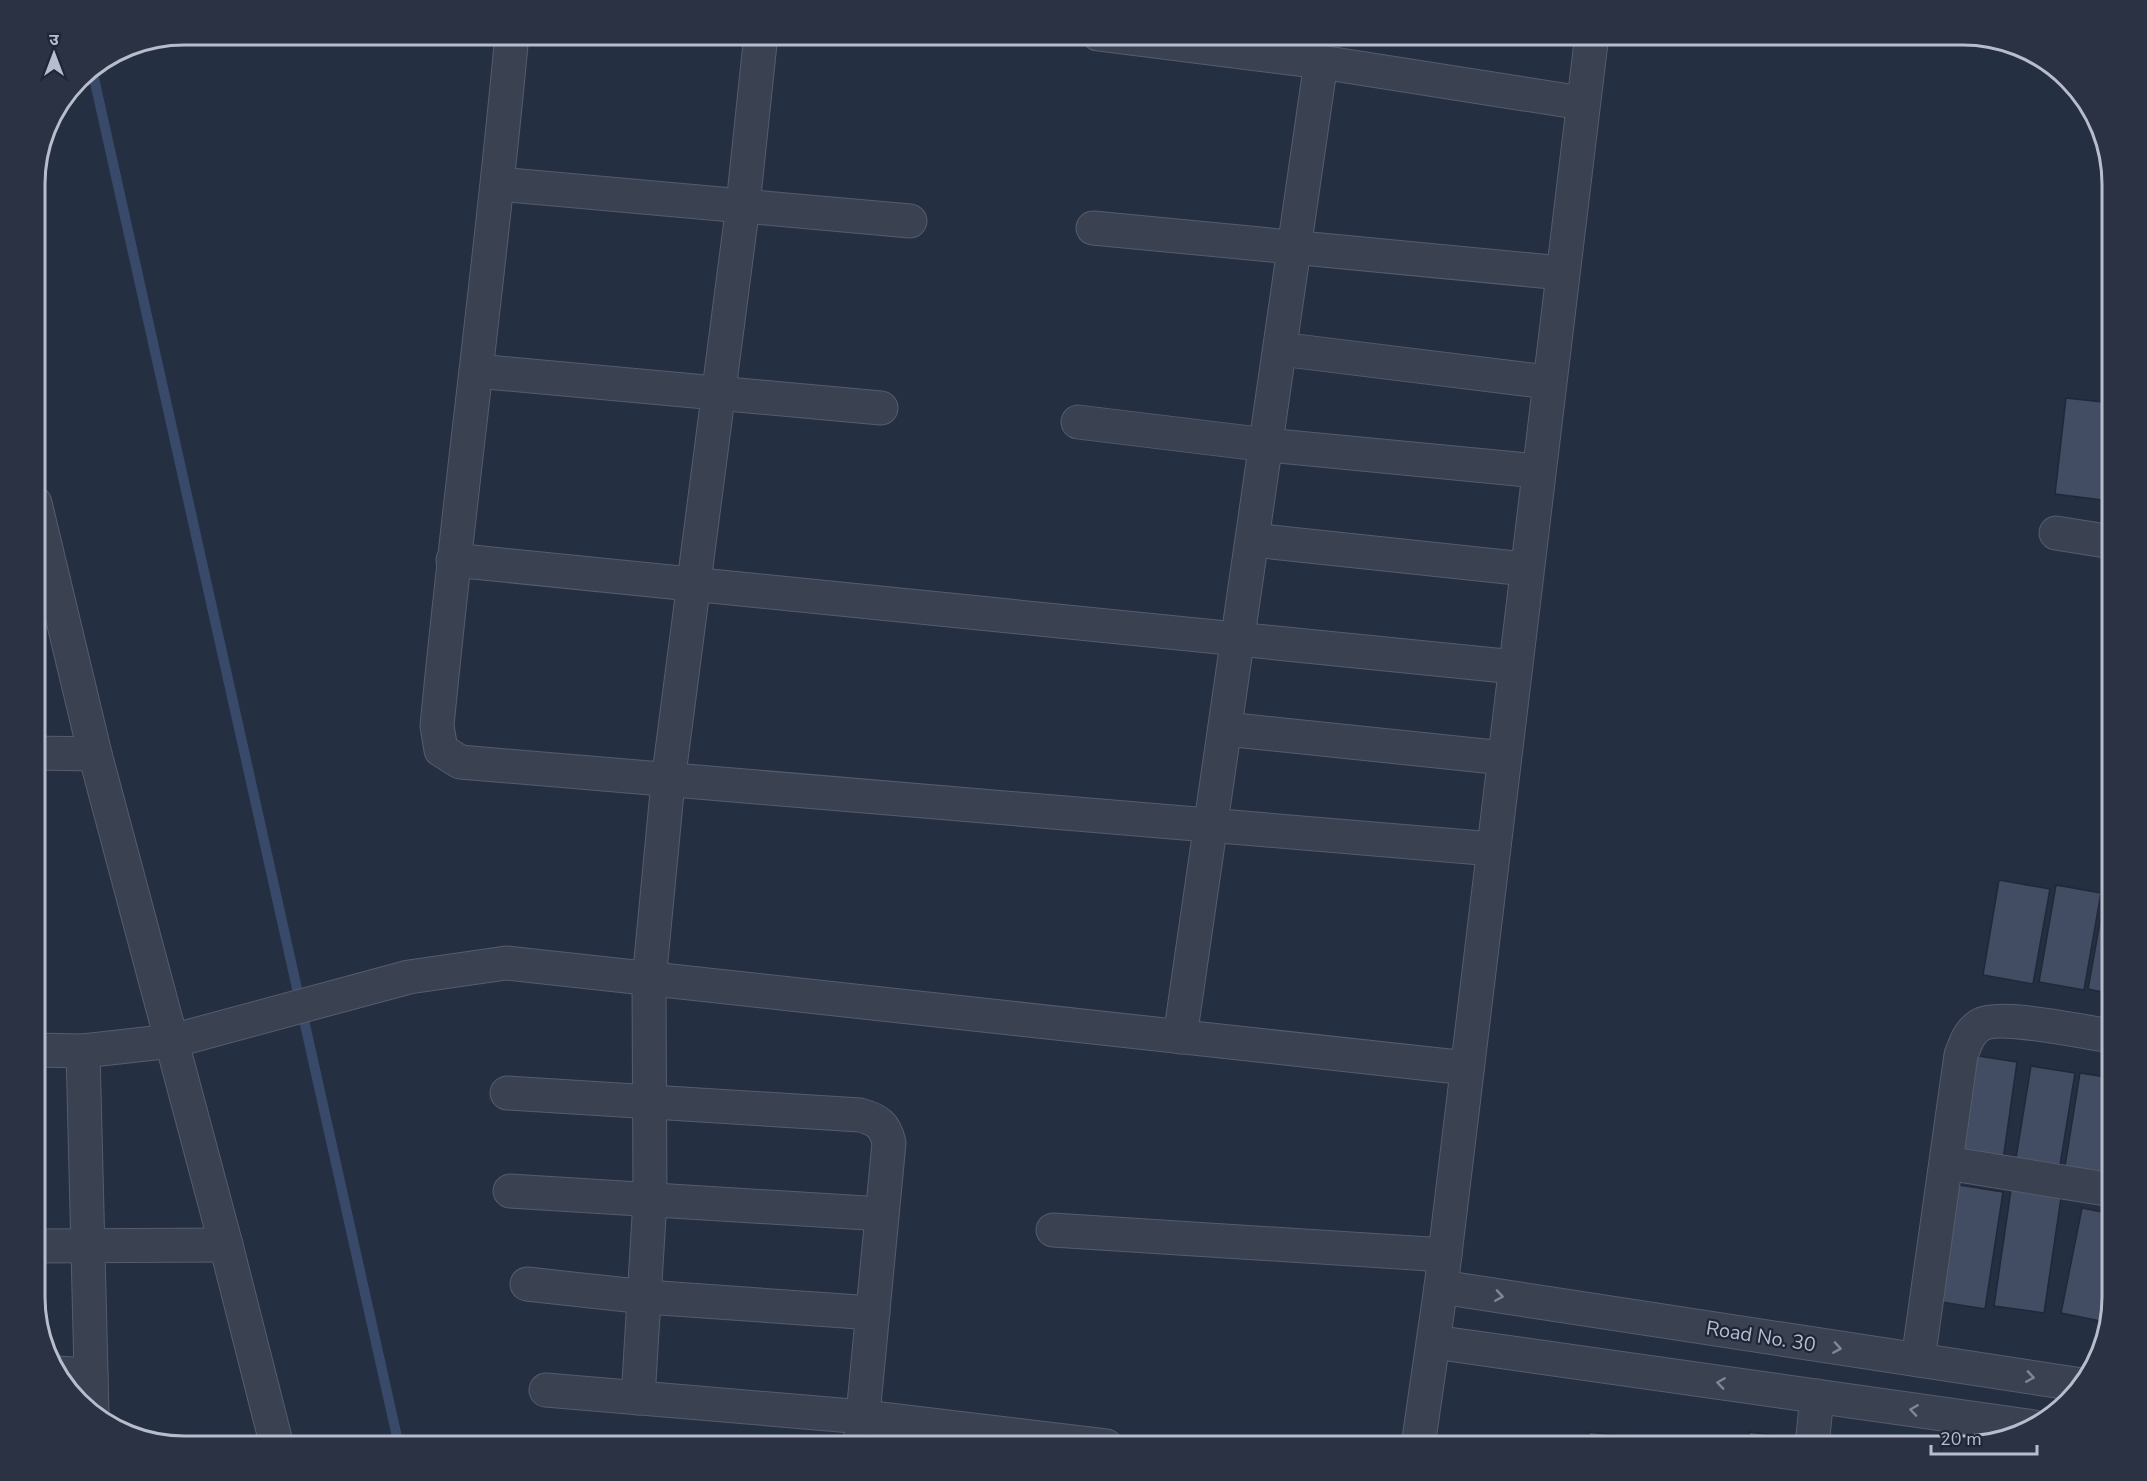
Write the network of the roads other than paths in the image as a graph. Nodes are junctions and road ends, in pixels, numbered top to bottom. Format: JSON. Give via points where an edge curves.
{"nodes":[{"id":1,"x":511,"y":45,"type":"edge"},
{"id":2,"x":760,"y":45,"type":"edge"},
{"id":3,"x":1186,"y":45,"type":"edge"},
{"id":4,"x":1590,"y":45,"type":"edge"},
{"id":5,"x":1322,"y":62,"type":"junction"},
{"id":6,"x":1582,"y":103,"type":"junction"},
{"id":7,"x":498,"y":184,"type":"junction"},
{"id":8,"x":743,"y":205,"type":"junction"},
{"id":9,"x":910,"y":221,"type":"dead end"},
{"id":10,"x":1092,"y":228,"type":"dead end"},
{"id":11,"x":1295,"y":246,"type":"junction"},
{"id":12,"x":1562,"y":273,"type":"junction"},
{"id":13,"x":1280,"y":349,"type":"junction"},
{"id":14,"x":476,"y":371,"type":"junction"},
{"id":15,"x":1548,"y":382,"type":"junction"},
{"id":16,"x":717,"y":391,"type":"junction"},
{"id":17,"x":881,"y":408,"type":"dead end"},
{"id":18,"x":1078,"y":422,"type":"dead end"},
{"id":19,"x":1267,"y":446,"type":"junction"},
{"id":20,"x":1538,"y":471,"type":"junction"},
{"id":21,"x":2056,"y":533,"type":"dead end"},
{"id":22,"x":1253,"y":540,"type":"junction"},
{"id":23,"x":2102,"y":540,"type":"edge"},
{"id":24,"x":45,"y":545,"type":"edge"},
{"id":25,"x":453,"y":560,"type":"junction"},
{"id":26,"x":1526,"y":569,"type":"junction"},
{"id":27,"x":692,"y":583,"type":"junction"},
{"id":28,"x":1238,"y":638,"type":"junction"},
{"id":29,"x":1515,"y":667,"type":"junction"},
{"id":30,"x":1225,"y":729,"type":"junction"},
{"id":31,"x":45,"y":753,"type":"edge"},
{"id":32,"x":95,"y":754,"type":"junction"},
{"id":33,"x":1504,"y":758,"type":"junction"},
{"id":34,"x":669,"y":782,"type":"junction"},
{"id":35,"x":1211,"y":827,"type":"junction"},
{"id":36,"x":1493,"y":849,"type":"junction"},
{"id":37,"x":649,"y":981,"type":"junction"},
{"id":38,"x":2102,"y":1035,"type":"edge"},
{"id":39,"x":186,"y":1037,"type":"junction"},
{"id":40,"x":1180,"y":1037,"type":"junction"},
{"id":41,"x":45,"y":1050,"type":"edge"},
{"id":42,"x":83,"y":1051,"type":"junction"},
{"id":43,"x":1467,"y":1068,"type":"junction"},
{"id":44,"x":507,"y":1093,"type":"dead end"},
{"id":45,"x":649,"y":1102,"type":"junction"},
{"id":46,"x":1947,"y":1163,"type":"junction"},
{"id":47,"x":2102,"y":1188,"type":"edge"},
{"id":48,"x":510,"y":1191,"type":"dead end"},
{"id":49,"x":650,"y":1200,"type":"junction"},
{"id":50,"x":882,"y":1214,"type":"junction"},
{"id":51,"x":1053,"y":1230,"type":"dead end"},
{"id":52,"x":226,"y":1245,"type":"junction"},
{"id":53,"x":45,"y":1246,"type":"edge"},
{"id":54,"x":88,"y":1246,"type":"junction"},
{"id":55,"x":1445,"y":1255,"type":"junction"},
{"id":56,"x":528,"y":1284,"type":"dead end"},
{"id":57,"x":1441,"y":1287,"type":"junction"},
{"id":58,"x":646,"y":1297,"type":"junction"},
{"id":59,"x":873,"y":1313,"type":"junction"},
{"id":60,"x":1434,"y":1342,"type":"junction"},
{"id":61,"x":1918,"y":1360,"type":"junction"},
{"id":62,"x":69,"y":1374,"type":"edge"},
{"id":63,"x":92,"y":1375,"type":"junction"},
{"id":64,"x":2071,"y":1383,"type":"edge"},
{"id":65,"x":546,"y":1390,"type":"dead end"},
{"id":66,"x":1817,"y":1396,"type":"junction"},
{"id":67,"x":638,"y":1398,"type":"junction"},
{"id":68,"x":92,"y":1401,"type":"edge"},
{"id":69,"x":2018,"y":1425,"type":"edge"},
{"id":70,"x":862,"y":1432,"type":"edge"},
{"id":71,"x":274,"y":1436,"type":"edge"},
{"id":72,"x":932,"y":1436,"type":"edge"},
{"id":73,"x":1420,"y":1436,"type":"edge"},
{"id":74,"x":1813,"y":1436,"type":"edge"}],
"edges":[{"from":1,"to":7,"type":"street"},
{"from":2,"to":8,"type":"street"},
{"from":3,"to":5,"type":"street"},
{"from":4,"to":6,"type":"street"},
{"from":5,"to":6,"type":"street"},
{"from":5,"to":11,"type":"street"},
{"from":6,"to":12,"type":"street"},
{"from":7,"to":8,"type":"street"},
{"from":7,"to":14,"type":"street"},
{"from":8,"to":9,"type":"street"},
{"from":8,"to":16,"type":"street"},
{"from":10,"to":11,"type":"street"},
{"from":11,"to":12,"type":"street"},
{"from":11,"to":13,"type":"street"},
{"from":12,"to":15,"type":"street"},
{"from":13,"to":15,"type":"street"},
{"from":13,"to":19,"type":"street"},
{"from":14,"to":16,"type":"street"},
{"from":14,"to":25,"type":"street"},
{"from":15,"to":20,"type":"street"},
{"from":16,"to":17,"type":"street"},
{"from":16,"to":27,"type":"street"},
{"from":18,"to":19,"type":"street"},
{"from":19,"to":20,"type":"street"},
{"from":19,"to":22,"type":"street"},
{"from":20,"to":26,"type":"street"},
{"from":21,"to":23,"type":"street"},
{"from":22,"to":26,"type":"street"},
{"from":22,"to":28,"type":"street"},
{"from":24,"to":32,"type":"street"},
{"from":25,"to":27,"type":"street"},
{"from":25,"to":34,"type":"street","via":[[437,726],[441,750],[460,762]]},
{"from":26,"to":29,"type":"street"},
{"from":27,"to":28,"type":"street"},
{"from":27,"to":34,"type":"street"},
{"from":28,"to":29,"type":"street"},
{"from":28,"to":30,"type":"street"},
{"from":29,"to":33,"type":"street"},
{"from":30,"to":33,"type":"street"},
{"from":30,"to":35,"type":"street"},
{"from":31,"to":32,"type":"street"},
{"from":32,"to":39,"type":"street"},
{"from":33,"to":36,"type":"street"},
{"from":34,"to":35,"type":"street"},
{"from":34,"to":37,"type":"street"},
{"from":35,"to":36,"type":"street"},
{"from":35,"to":40,"type":"street"},
{"from":36,"to":43,"type":"street"},
{"from":37,"to":39,"type":"street","via":[[506,963],[409,977]]},
{"from":37,"to":40,"type":"street"},
{"from":37,"to":45,"type":"street"},
{"from":38,"to":46,"type":"street","via":[[2004,1020],[1982,1024],[1969,1034],[1961,1056]]},
{"from":39,"to":42,"type":"street"},
{"from":39,"to":52,"type":"street"},
{"from":40,"to":43,"type":"street"},
{"from":41,"to":42,"type":"street"},
{"from":42,"to":54,"type":"street"},
{"from":43,"to":55,"type":"street"},
{"from":44,"to":45,"type":"street"},
{"from":45,"to":49,"type":"street"},
{"from":45,"to":50,"type":"street","via":[[860,1115],[877,1120],[886,1129],[889,1143]]},
{"from":46,"to":47,"type":"street"},
{"from":46,"to":61,"type":"street"},
{"from":48,"to":49,"type":"street"},
{"from":49,"to":50,"type":"street"},
{"from":49,"to":58,"type":"street"},
{"from":50,"to":59,"type":"street"},
{"from":51,"to":55,"type":"street"},
{"from":52,"to":54,"type":"street"},
{"from":52,"to":71,"type":"street"},
{"from":53,"to":54,"type":"street"},
{"from":54,"to":63,"type":"street"},
{"from":55,"to":57,"type":"street"},
{"from":56,"to":58,"type":"street"},
{"from":57,"to":60,"type":"street"},
{"from":57,"to":61,"type":"street","name":"Road No. 30","one_way":true},
{"from":58,"to":59,"type":"street"},
{"from":58,"to":67,"type":"street"},
{"from":59,"to":70,"type":"street"},
{"from":66,"to":60,"type":"street","one_way":true},
{"from":60,"to":73,"type":"street"},
{"from":61,"to":64,"type":"street","name":"Road No. 30","one_way":true},
{"from":62,"to":63,"type":"street"},
{"from":63,"to":68,"type":"street"},
{"from":65,"to":67,"type":"street"},
{"from":69,"to":66,"type":"street","one_way":true},
{"from":66,"to":74,"type":"street"},
{"from":67,"to":70,"type":"street"},
{"from":70,"to":72,"type":"street"}]}
